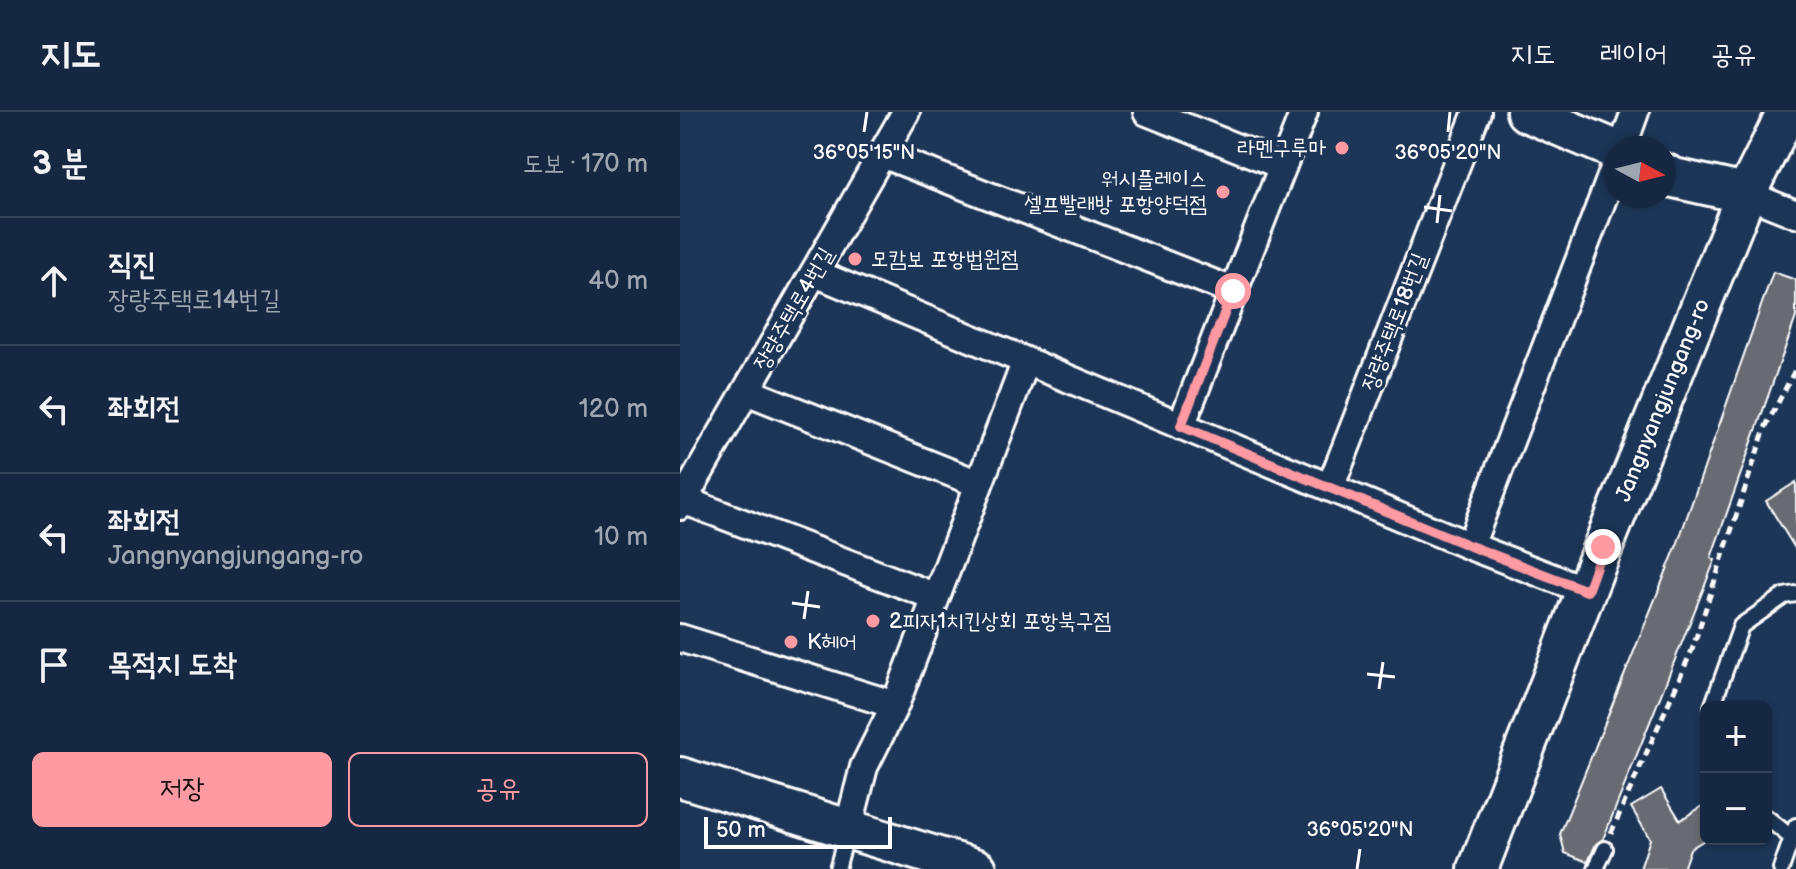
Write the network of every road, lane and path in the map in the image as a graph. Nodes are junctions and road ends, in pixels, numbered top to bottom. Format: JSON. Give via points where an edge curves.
{"nodes":[{"id":1,"x":906,"y":112,"type":"edge"},
{"id":2,"x":1147,"y":112,"type":"edge"},
{"id":3,"x":1304,"y":112,"type":"edge"},
{"id":4,"x":1477,"y":112,"type":"edge"},
{"id":5,"x":1526,"y":112,"type":"edge"},
{"id":6,"x":1635,"y":112,"type":"edge"},
{"id":7,"x":1787,"y":112,"type":"edge"},
{"id":8,"x":1626,"y":136,"type":"edge"},
{"id":9,"x":1604,"y":145,"type":"edge"},
{"id":10,"x":882,"y":154,"type":"junction"},
{"id":11,"x":1283,"y":166,"type":"junction"},
{"id":12,"x":1676,"y":178,"type":"edge"},
{"id":13,"x":1746,"y":194,"type":"junction"},
{"id":14,"x":1604,"y":195,"type":"edge"},
{"id":15,"x":1796,"y":214,"type":"edge"},
{"id":16,"x":815,"y":273,"type":"junction"},
{"id":17,"x":1233,"y":291,"type":"junction"},
{"id":18,"x":1026,"y":361,"type":"junction"},
{"id":19,"x":1796,"y":368,"type":"edge"},
{"id":20,"x":746,"y":391,"type":"junction"},
{"id":21,"x":1181,"y":426,"type":"junction"},
{"id":22,"x":979,"y":484,"type":"junction"},
{"id":23,"x":1330,"y":488,"type":"junction"},
{"id":24,"x":682,"y":503,"type":"edge"},
{"id":25,"x":1470,"y":546,"type":"junction"},
{"id":26,"x":1587,"y":591,"type":"junction"},
{"id":27,"x":1796,"y":594,"type":"edge"},
{"id":28,"x":936,"y":597,"type":"junction"},
{"id":29,"x":680,"y":638,"type":"edge"},
{"id":30,"x":1714,"y":701,"type":"edge"},
{"id":31,"x":895,"y":705,"type":"junction"},
{"id":32,"x":680,"y":777,"type":"edge"},
{"id":33,"x":1772,"y":820,"type":"edge"},
{"id":34,"x":848,"y":829,"type":"junction"},
{"id":35,"x":1794,"y":832,"type":"edge"},
{"id":36,"x":1605,"y":849,"type":"joint"},
{"id":37,"x":837,"y":869,"type":"edge"},
{"id":38,"x":977,"y":869,"type":"edge"},
{"id":39,"x":1478,"y":869,"type":"edge"},
{"id":40,"x":1596,"y":869,"type":"edge"},
{"id":41,"x":1781,"y":869,"type":"edge"}],
"edges":[{"from":1,"to":10,"type":"street","name":"장량주택로4번길"},
{"from":2,"to":11,"type":"street"},
{"from":3,"to":11,"type":"street"},
{"from":4,"to":23,"type":"street","name":"장량주택로18번길"},
{"from":5,"to":9,"type":"street"},
{"from":6,"to":8,"type":"street"},
{"from":7,"to":13,"type":"street","name":"Jangnyangjungang-ro"},
{"from":10,"to":16,"type":"street","name":"장량주택로4번길"},
{"from":10,"to":17,"type":"street"},
{"from":11,"to":17,"type":"street"},
{"from":12,"to":13,"type":"street"},
{"from":13,"to":15,"type":"street"},
{"from":13,"to":26,"type":"street","name":"Jangnyangjungang-ro"},
{"from":14,"to":25,"type":"street"},
{"from":16,"to":18,"type":"street"},
{"from":16,"to":20,"type":"street","name":"장량주택로4번길"},
{"from":17,"to":21,"type":"street"},
{"from":18,"to":21,"type":"street"},
{"from":18,"to":22,"type":"street"},
{"from":19,"to":36,"type":"path","via":[[1765,428],[1692,650]]},
{"from":20,"to":22,"type":"street"},
{"from":20,"to":24,"type":"street","name":"장량주택로4번길"},
{"from":21,"to":23,"type":"street"},
{"from":22,"to":28,"type":"street"},
{"from":23,"to":25,"type":"street"},
{"from":24,"to":28,"type":"street"},
{"from":25,"to":26,"type":"street"},
{"from":26,"to":39,"type":"street","name":"Jangnyangjungang-ro"},
{"from":27,"to":30,"type":"lane","via":[[1784,596],[1741,626]]},
{"from":28,"to":31,"type":"street"},
{"from":29,"to":31,"type":"street"},
{"from":31,"to":34,"type":"street","via":[[864,767]]},
{"from":32,"to":34,"type":"street"},
{"from":33,"to":35,"type":"lane"},
{"from":34,"to":37,"type":"lane"},
{"from":34,"to":38,"type":"street"},
{"from":35,"to":41,"type":"lane"},
{"from":36,"to":40,"type":"lane"}]}
